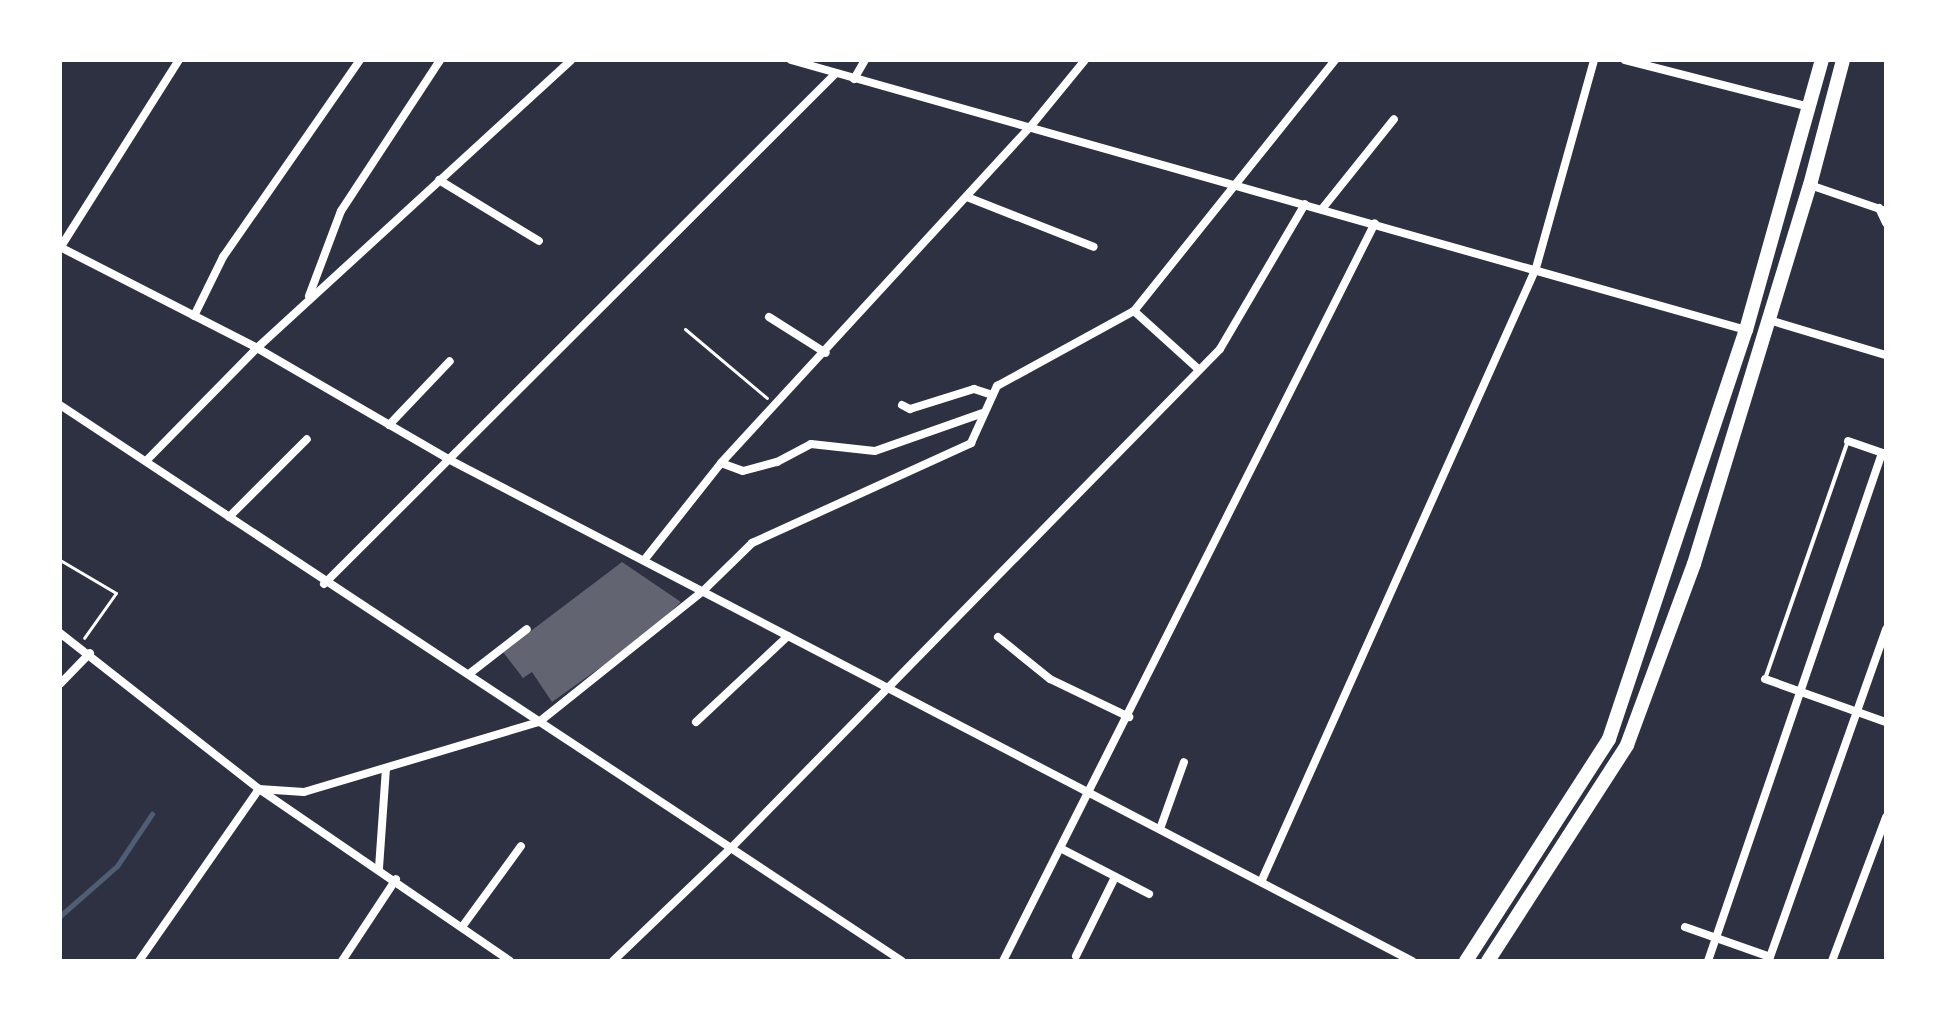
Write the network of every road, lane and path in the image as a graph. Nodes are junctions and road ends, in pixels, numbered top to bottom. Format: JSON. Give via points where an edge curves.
{"nodes":[{"id":1,"x":179,"y":60,"type":"edge"},
{"id":2,"x":360,"y":60,"type":"edge"},
{"id":3,"x":440,"y":60,"type":"edge"},
{"id":4,"x":571,"y":60,"type":"edge"},
{"id":5,"x":791,"y":60,"type":"edge"},
{"id":6,"x":865,"y":60,"type":"edge"},
{"id":7,"x":1085,"y":60,"type":"edge"},
{"id":8,"x":1335,"y":60,"type":"edge"},
{"id":9,"x":1594,"y":60,"type":"edge"},
{"id":10,"x":1625,"y":60,"type":"edge"},
{"id":11,"x":1822,"y":60,"type":"edge"},
{"id":12,"x":1843,"y":60,"type":"edge"},
{"id":13,"x":835,"y":74,"type":"junction"},
{"id":14,"x":854,"y":79,"type":"junction"},
{"id":15,"x":1810,"y":107,"type":"junction"},
{"id":16,"x":1394,"y":119,"type":"dead end"},
{"id":17,"x":1031,"y":126,"type":"junction"},
{"id":18,"x":439,"y":180,"type":"junction"},
{"id":19,"x":1234,"y":183,"type":"junction"},
{"id":20,"x":1810,"y":185,"type":"junction"},
{"id":21,"x":967,"y":197,"type":"junction"},
{"id":22,"x":1305,"y":204,"type":"junction"},
{"id":23,"x":1322,"y":209,"type":"junction"},
{"id":24,"x":1882,"y":210,"type":"edge"},
{"id":25,"x":1375,"y":223,"type":"junction"},
{"id":26,"x":1886,"y":223,"type":"edge"},
{"id":27,"x":539,"y":241,"type":"dead end"},
{"id":28,"x":1094,"y":247,"type":"dead end"},
{"id":29,"x":60,"y":248,"type":"edge"},
{"id":30,"x":1536,"y":268,"type":"junction"},
{"id":31,"x":307,"y":300,"type":"junction"},
{"id":32,"x":1134,"y":311,"type":"junction"},
{"id":33,"x":194,"y":316,"type":"junction"},
{"id":34,"x":769,"y":317,"type":"dead end"},
{"id":35,"x":1769,"y":320,"type":"junction"},
{"id":36,"x":685,"y":329,"type":"dead end"},
{"id":37,"x":1746,"y":330,"type":"junction"},
{"id":38,"x":257,"y":348,"type":"junction"},
{"id":39,"x":826,"y":353,"type":"junction"},
{"id":40,"x":1886,"y":355,"type":"edge"},
{"id":41,"x":450,"y":361,"type":"dead end"},
{"id":42,"x":1197,"y":368,"type":"junction"},
{"id":43,"x":992,"y":395,"type":"junction"},
{"id":44,"x":60,"y":405,"type":"edge"},
{"id":45,"x":902,"y":405,"type":"dead end"},
{"id":46,"x":776,"y":406,"type":"junction"},
{"id":47,"x":983,"y":413,"type":"junction"},
{"id":48,"x":389,"y":425,"type":"junction"},
{"id":49,"x":307,"y":439,"type":"dead end"},
{"id":50,"x":1848,"y":441,"type":"joint"},
{"id":51,"x":1884,"y":454,"type":"edge"},
{"id":52,"x":147,"y":460,"type":"junction"},
{"id":53,"x":450,"y":460,"type":"junction"},
{"id":54,"x":721,"y":463,"type":"junction"},
{"id":55,"x":229,"y":517,"type":"junction"},
{"id":56,"x":645,"y":559,"type":"junction"},
{"id":57,"x":60,"y":560,"type":"edge"},
{"id":58,"x":324,"y":584,"type":"junction"},
{"id":59,"x":702,"y":592,"type":"junction"},
{"id":60,"x":527,"y":629,"type":"dead end"},
{"id":61,"x":1886,"y":629,"type":"edge"},
{"id":62,"x":60,"y":633,"type":"edge"},
{"id":63,"x":788,"y":636,"type":"junction"},
{"id":64,"x":998,"y":637,"type":"dead end"},
{"id":65,"x":79,"y":646,"type":"junction"},
{"id":66,"x":90,"y":653,"type":"junction"},
{"id":67,"x":469,"y":674,"type":"junction"},
{"id":68,"x":1765,"y":679,"type":"joint"},
{"id":69,"x":60,"y":684,"type":"edge"},
{"id":70,"x":889,"y":688,"type":"junction"},
{"id":71,"x":1803,"y":692,"type":"junction"},
{"id":72,"x":1855,"y":711,"type":"junction"},
{"id":73,"x":1129,"y":717,"type":"junction"},
{"id":74,"x":539,"y":722,"type":"junction"},
{"id":75,"x":696,"y":722,"type":"dead end"},
{"id":76,"x":1886,"y":722,"type":"edge"},
{"id":77,"x":1184,"y":762,"type":"dead end"},
{"id":78,"x":386,"y":769,"type":"junction"},
{"id":79,"x":259,"y":789,"type":"junction"},
{"id":80,"x":1091,"y":793,"type":"junction"},
{"id":81,"x":1886,"y":817,"type":"edge"},
{"id":82,"x":1160,"y":829,"type":"junction"},
{"id":83,"x":521,"y":846,"type":"dead end"},
{"id":84,"x":732,"y":847,"type":"junction"},
{"id":85,"x":1062,"y":849,"type":"junction"},
{"id":86,"x":379,"y":868,"type":"junction"},
{"id":87,"x":1115,"y":877,"type":"junction"},
{"id":88,"x":396,"y":879,"type":"junction"},
{"id":89,"x":1261,"y":882,"type":"junction"},
{"id":90,"x":1149,"y":894,"type":"dead end"},
{"id":91,"x":462,"y":927,"type":"junction"},
{"id":92,"x":1685,"y":927,"type":"dead end"},
{"id":93,"x":1717,"y":938,"type":"junction"},
{"id":94,"x":1076,"y":956,"type":"dead end"},
{"id":95,"x":1770,"y":959,"type":"edge"},
{"id":96,"x":139,"y":961,"type":"edge"},
{"id":97,"x":342,"y":961,"type":"edge"},
{"id":98,"x":510,"y":961,"type":"edge"},
{"id":99,"x":613,"y":961,"type":"edge"},
{"id":100,"x":902,"y":961,"type":"edge"},
{"id":101,"x":1003,"y":961,"type":"edge"},
{"id":102,"x":1412,"y":961,"type":"edge"},
{"id":103,"x":1466,"y":961,"type":"edge"},
{"id":104,"x":1488,"y":961,"type":"edge"},
{"id":105,"x":1708,"y":961,"type":"edge"},
{"id":106,"x":1832,"y":961,"type":"edge"}],
"edges":[{"from":1,"to":29,"type":"street"},
{"from":2,"to":33,"type":"street","via":[[223,257]]},
{"from":3,"to":31,"type":"street","via":[[341,211]]},
{"from":4,"to":18,"type":"street"},
{"from":5,"to":13,"type":"street"},
{"from":6,"to":14,"type":"street"},
{"from":7,"to":17,"type":"street"},
{"from":8,"to":19,"type":"street"},
{"from":9,"to":30,"type":"street"},
{"from":10,"to":15,"type":"street"},
{"from":11,"to":15,"type":"main road"},
{"from":12,"to":20,"type":"main road"},
{"from":13,"to":14,"type":"street"},
{"from":13,"to":53,"type":"street"},
{"from":14,"to":17,"type":"street"},
{"from":15,"to":37,"type":"main road"},
{"from":16,"to":23,"type":"street"},
{"from":17,"to":19,"type":"street"},
{"from":17,"to":21,"type":"street"},
{"from":18,"to":27,"type":"street"},
{"from":18,"to":31,"type":"street"},
{"from":19,"to":22,"type":"street"},
{"from":19,"to":32,"type":"street"},
{"from":20,"to":24,"type":"street"},
{"from":20,"to":35,"type":"main road"},
{"from":21,"to":28,"type":"street"},
{"from":21,"to":39,"type":"street"},
{"from":22,"to":23,"type":"street"},
{"from":22,"to":42,"type":"street","via":[[1220,349]]},
{"from":23,"to":25,"type":"street"},
{"from":24,"to":26,"type":"street"},
{"from":25,"to":30,"type":"street"},
{"from":25,"to":73,"type":"street"},
{"from":29,"to":33,"type":"street"},
{"from":30,"to":37,"type":"street"},
{"from":30,"to":89,"type":"street"},
{"from":31,"to":38,"type":"street"},
{"from":32,"to":42,"type":"street"},
{"from":32,"to":43,"type":"street","via":[[997,386]]},
{"from":33,"to":38,"type":"street"},
{"from":34,"to":39,"type":"street"},
{"from":35,"to":40,"type":"street"},
{"from":35,"to":104,"type":"main road","via":[[1694,564],[1627,745]]},
{"from":36,"to":46,"type":"path"},
{"from":37,"to":103,"type":"main road","via":[[1609,739]]},
{"from":38,"to":48,"type":"street"},
{"from":38,"to":52,"type":"street"},
{"from":39,"to":46,"type":"street"},
{"from":41,"to":48,"type":"street"},
{"from":42,"to":70,"type":"street"},
{"from":43,"to":45,"type":"street","via":[[974,389],[910,409]]},
{"from":43,"to":47,"type":"street"},
{"from":44,"to":52,"type":"street"},
{"from":46,"to":54,"type":"street"},
{"from":47,"to":54,"type":"street","via":[[875,451],[811,444],[777,462],[743,471]]},
{"from":47,"to":59,"type":"street","via":[[971,443],[752,543]]},
{"from":48,"to":53,"type":"street"},
{"from":49,"to":55,"type":"street"},
{"from":50,"to":51,"type":"street"},
{"from":50,"to":68,"type":"lane"},
{"from":51,"to":71,"type":"street"},
{"from":52,"to":55,"type":"street"},
{"from":53,"to":56,"type":"street"},
{"from":53,"to":58,"type":"street"},
{"from":54,"to":56,"type":"street"},
{"from":55,"to":58,"type":"street"},
{"from":56,"to":59,"type":"street"},
{"from":57,"to":65,"type":"path","via":[[116,593]]},
{"from":58,"to":67,"type":"street"},
{"from":59,"to":63,"type":"street"},
{"from":59,"to":74,"type":"street"},
{"from":60,"to":67,"type":"street"},
{"from":61,"to":72,"type":"street"},
{"from":62,"to":65,"type":"street"},
{"from":63,"to":70,"type":"street"},
{"from":63,"to":75,"type":"street"},
{"from":64,"to":73,"type":"street","via":[[1050,679]]},
{"from":65,"to":66,"type":"street"},
{"from":66,"to":69,"type":"street"},
{"from":66,"to":79,"type":"street"},
{"from":67,"to":74,"type":"street"},
{"from":68,"to":71,"type":"street"},
{"from":70,"to":80,"type":"street"},
{"from":70,"to":84,"type":"street"},
{"from":71,"to":72,"type":"street"},
{"from":71,"to":93,"type":"street"},
{"from":72,"to":76,"type":"street"},
{"from":72,"to":95,"type":"street"},
{"from":73,"to":80,"type":"street"},
{"from":74,"to":78,"type":"street"},
{"from":74,"to":84,"type":"street"},
{"from":77,"to":82,"type":"street"},
{"from":78,"to":79,"type":"street","via":[[304,792]]},
{"from":78,"to":86,"type":"street"},
{"from":79,"to":86,"type":"street"},
{"from":79,"to":96,"type":"street"},
{"from":80,"to":82,"type":"street"},
{"from":80,"to":85,"type":"street"},
{"from":81,"to":106,"type":"street"},
{"from":82,"to":89,"type":"street"},
{"from":83,"to":91,"type":"street"},
{"from":84,"to":99,"type":"street"},
{"from":84,"to":100,"type":"street"},
{"from":85,"to":87,"type":"street"},
{"from":85,"to":101,"type":"street"},
{"from":86,"to":88,"type":"street"},
{"from":87,"to":90,"type":"street"},
{"from":87,"to":94,"type":"street"},
{"from":88,"to":91,"type":"street"},
{"from":88,"to":97,"type":"street"},
{"from":89,"to":102,"type":"street"},
{"from":91,"to":98,"type":"street"},
{"from":92,"to":93,"type":"street"},
{"from":93,"to":95,"type":"street"},
{"from":93,"to":105,"type":"street"}]}
